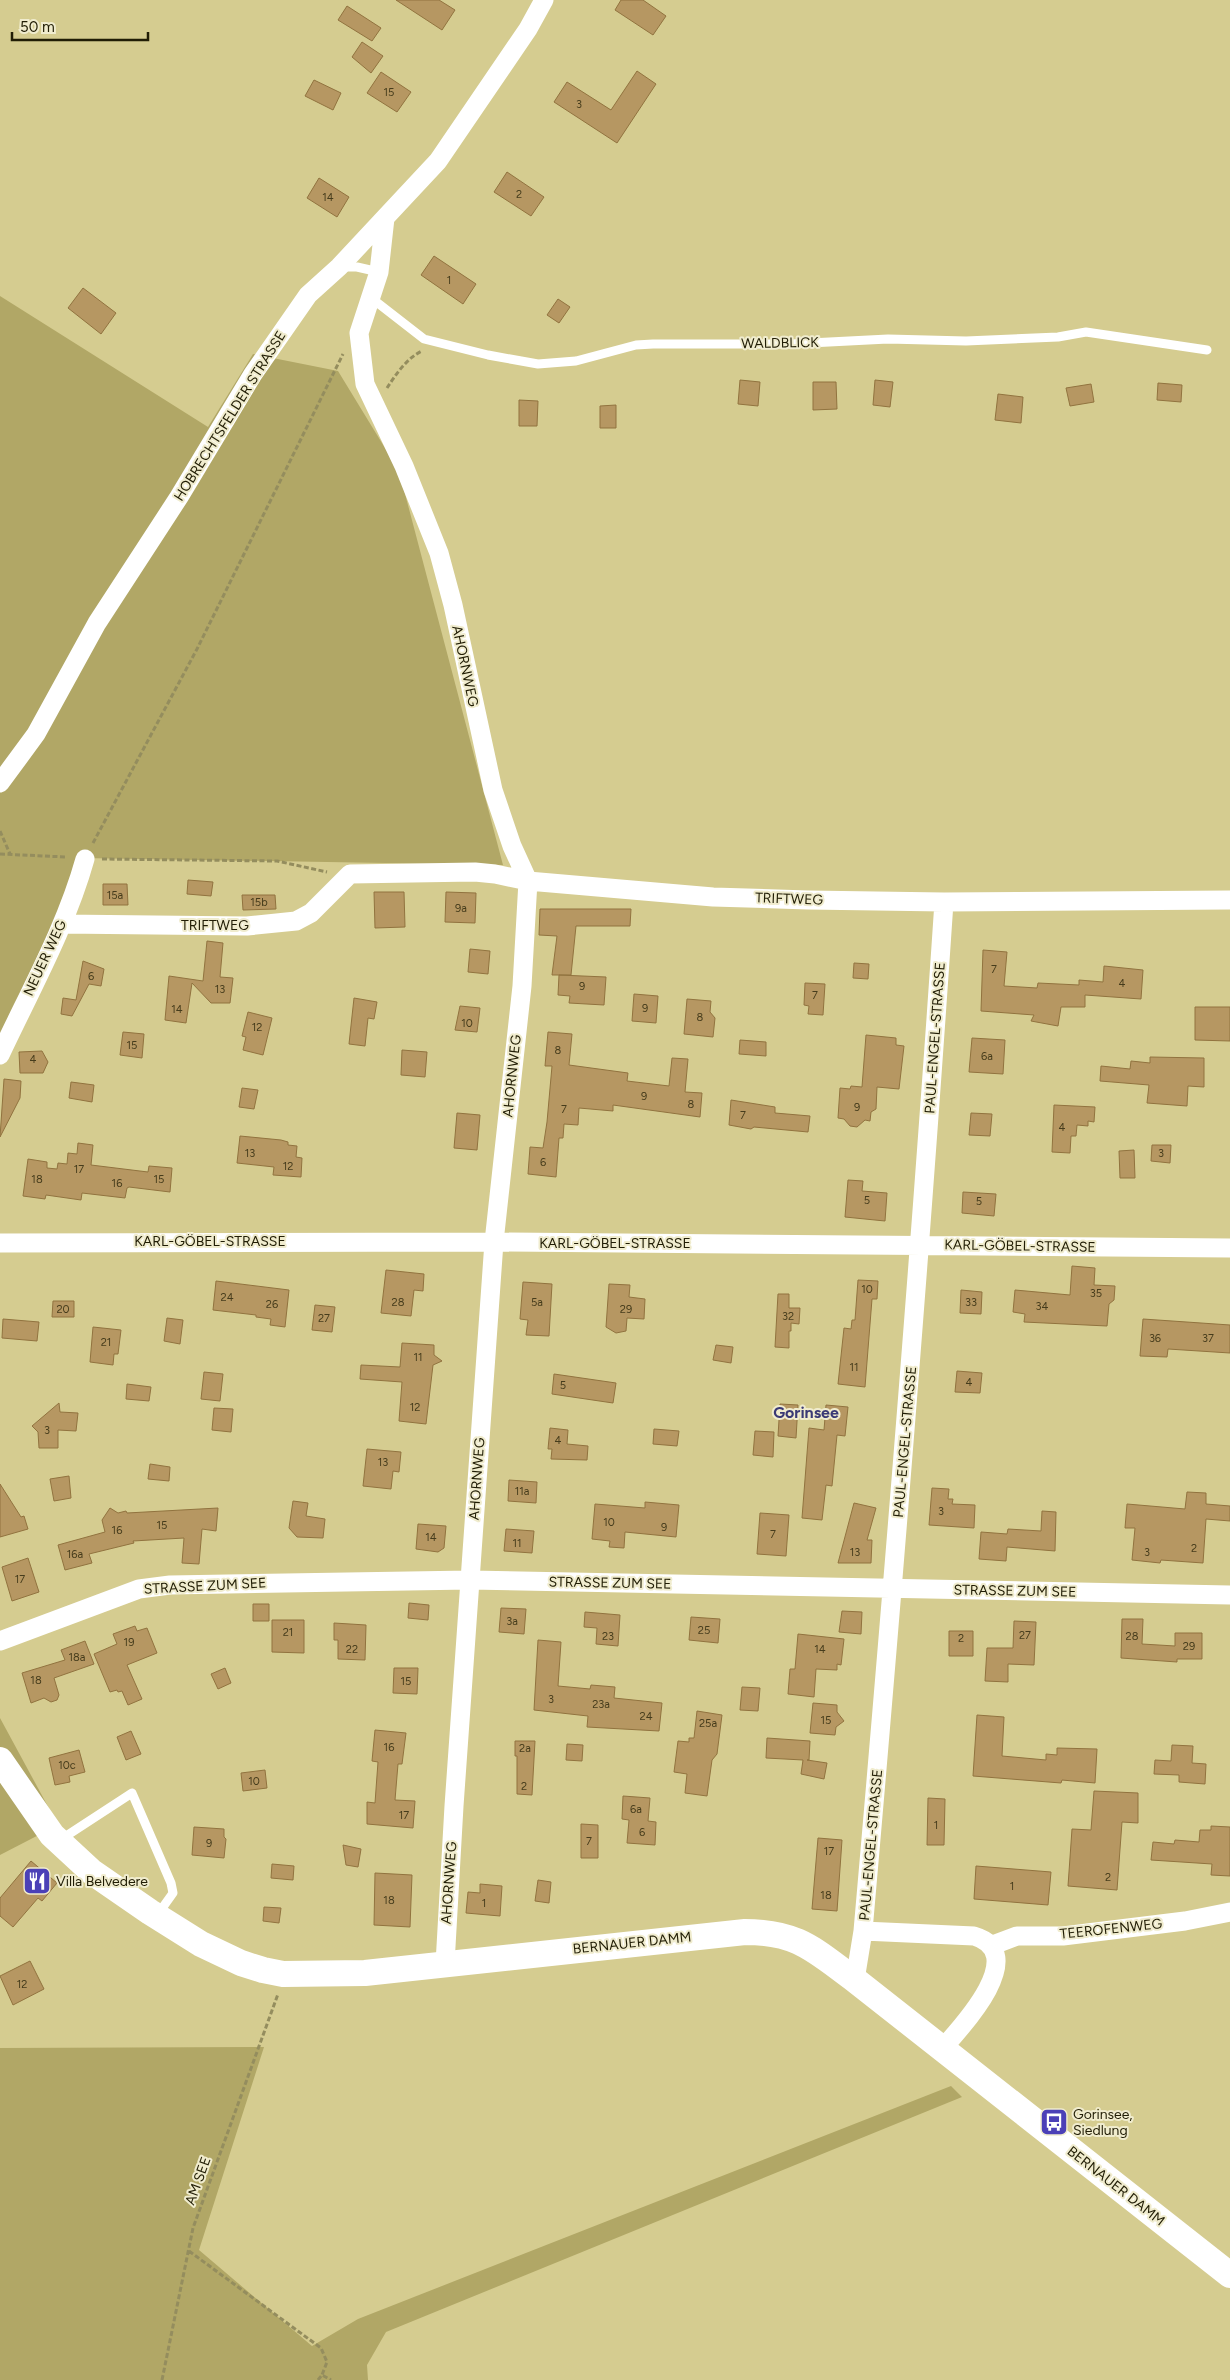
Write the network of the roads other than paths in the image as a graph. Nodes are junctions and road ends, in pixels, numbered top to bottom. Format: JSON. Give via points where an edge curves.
{"nodes":[{"id":1,"x":544,"y":0,"type":"edge"},
{"id":2,"x":385,"y":218,"type":"junction"},
{"id":3,"x":339,"y":267,"type":"junction"},
{"id":4,"x":379,"y":272,"type":"junction"},
{"id":5,"x":370,"y":297,"type":"junction"},
{"id":6,"x":1207,"y":350,"type":"dead end"},
{"id":7,"x":0,"y":783,"type":"edge"},
{"id":8,"x":85,"y":859,"type":"road end"},
{"id":9,"x":528,"y":881,"type":"junction"},
{"id":10,"x":1230,"y":900,"type":"edge"},
{"id":11,"x":944,"y":902,"type":"junction"},
{"id":12,"x":62,"y":924,"type":"junction"},
{"id":13,"x":0,"y":1054,"type":"edge"},
{"id":14,"x":494,"y":1242,"type":"junction"},
{"id":15,"x":0,"y":1243,"type":"edge"},
{"id":16,"x":921,"y":1245,"type":"junction"},
{"id":17,"x":1230,"y":1248,"type":"edge"},
{"id":18,"x":470,"y":1580,"type":"junction"},
{"id":19,"x":893,"y":1588,"type":"junction"},
{"id":20,"x":1230,"y":1595,"type":"edge"},
{"id":21,"x":0,"y":1641,"type":"edge"},
{"id":22,"x":0,"y":1760,"type":"edge"},
{"id":23,"x":58,"y":1841,"type":"junction"},
{"id":24,"x":1230,"y":1912,"type":"edge"},
{"id":25,"x":157,"y":1917,"type":"junction"},
{"id":26,"x":863,"y":1931,"type":"junction"},
{"id":27,"x":993,"y":1945,"type":"junction"},
{"id":28,"x":446,"y":1964,"type":"junction"},
{"id":29,"x":855,"y":1980,"type":"junction"},
{"id":30,"x":941,"y":2050,"type":"junction"},
{"id":31,"x":1230,"y":2275,"type":"edge"}],
"edges":[{"from":1,"to":2,"type":"street","name":"HOBRECHTSFELDER STRASSE","via":[[528,29],[438,161]]},
{"from":2,"to":3,"type":"street","name":"HOBRECHTSFELDER STRASSE"},
{"from":2,"to":4,"type":"street","name":"AHORNWEG"},
{"from":3,"to":4,"type":"lane","via":[[356,266]]},
{"from":3,"to":7,"type":"street","name":"HOBRECHTSFELDER STRASSE","via":[[308,295],[253,374],[179,497],[97,622],[36,734]]},
{"from":4,"to":5,"type":"street","name":"AHORNWEG"},
{"from":5,"to":6,"type":"lane","name":"WALDBLICK","via":[[424,338],[538,364],[576,361],[636,345],[653,344],[790,344],[888,339],[966,341],[1058,337],[1086,332]]},
{"from":5,"to":9,"type":"street","name":"AHORNWEG","via":[[359,333],[365,384],[404,466],[439,553],[493,790]]},
{"from":8,"to":12,"type":"street","name":"NEUER WEG"},
{"from":9,"to":11,"type":"street","name":"TRIFTWEG","via":[[713,897]]},
{"from":9,"to":12,"type":"street","name":"TRIFTWEG","via":[[475,872],[350,874],[311,912],[296,921],[247,926]]},
{"from":9,"to":14,"type":"street","name":"AHORNWEG","via":[[522,986]]},
{"from":10,"to":11,"type":"street","name":"TRIFTWEG"},
{"from":11,"to":16,"type":"street","name":"PAUL-ENGEL-STRASSE"},
{"from":12,"to":13,"type":"street","name":"NEUER WEG"},
{"from":14,"to":15,"type":"street","name":"KARL-GÖBEL-STRASSE"},
{"from":14,"to":16,"type":"street","name":"KARL-GÖBEL-STRASSE"},
{"from":14,"to":18,"type":"street","name":"AHORNWEG"},
{"from":16,"to":17,"type":"street","name":"KARL-GÖBEL-STRASSE"},
{"from":16,"to":19,"type":"street","name":"PAUL-ENGEL-STRASSE"},
{"from":18,"to":19,"type":"street","name":"STRASSE ZUM SEE"},
{"from":18,"to":21,"type":"street","name":"STRASSE ZUM SEE","via":[[139,1588]]},
{"from":18,"to":28,"type":"street","name":"AHORNWEG"},
{"from":19,"to":20,"type":"street","name":"STRASSE ZUM SEE"},
{"from":19,"to":26,"type":"street","name":"PAUL-ENGEL-STRASSE"},
{"from":22,"to":23,"type":"main road","name":"BERNAUER DAMM","via":[[36,1815]]},
{"from":23,"to":25,"type":"main road","name":"BERNAUER DAMM","via":[[92,1872]]},
{"from":23,"to":25,"type":"lane","via":[[132,1793],[171,1883],[173,1893]]},
{"from":24,"to":27,"type":"street","name":"TEEROFENWEG","via":[[1185,1921],[1063,1936],[1017,1936]]},
{"from":25,"to":28,"type":"main road","name":"BERNAUER DAMM","via":[[201,1944],[242,1963],[283,1974],[365,1973]]},
{"from":26,"to":27,"type":"street","via":[[974,1936]]},
{"from":26,"to":29,"type":"street","name":"PAUL-ENGEL-STRASSE"},
{"from":27,"to":30,"type":"street","via":[[996,1956],[994,1975],[975,2008]]},
{"from":28,"to":29,"type":"main road","name":"BERNAUER DAMM","via":[[619,1944],[766,1932],[787,1935],[811,1947]]},
{"from":29,"to":30,"type":"main road","name":"BERNAUER DAMM"},
{"from":30,"to":31,"type":"main road","name":"BERNAUER DAMM"}]}
